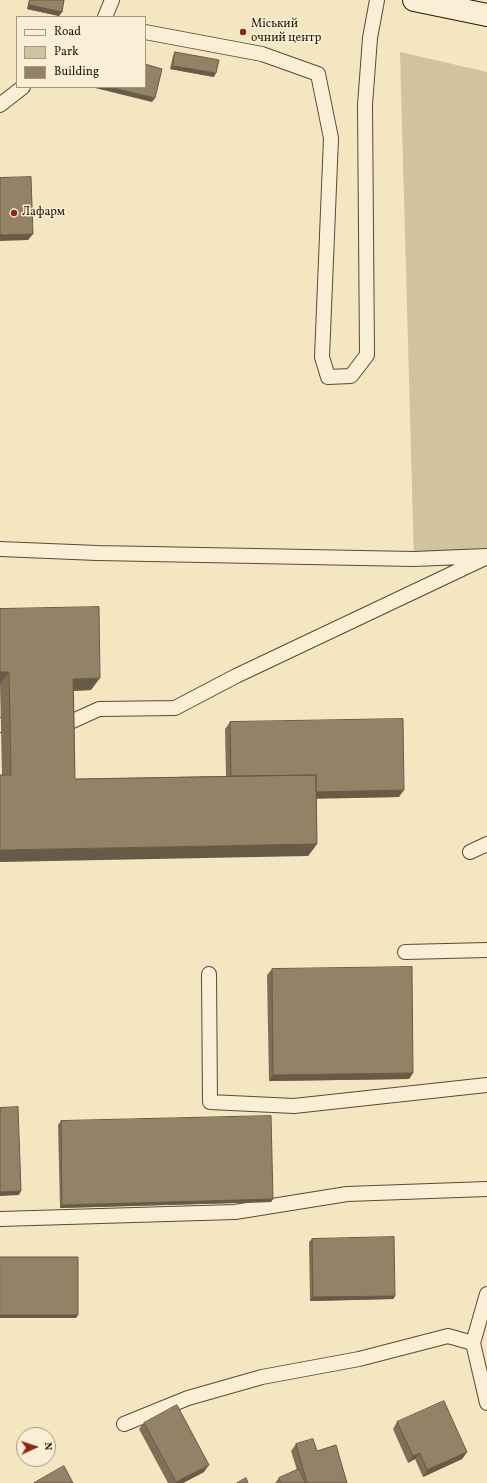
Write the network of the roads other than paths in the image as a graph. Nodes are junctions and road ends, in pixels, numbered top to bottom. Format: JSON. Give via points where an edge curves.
{"nodes":[{"id":1,"x":112,"y":0,"type":"edge"},
{"id":2,"x":377,"y":0,"type":"edge"},
{"id":3,"x":414,"y":0,"type":"edge"},
{"id":4,"x":487,"y":15,"type":"edge"},
{"id":5,"x":105,"y":16,"type":"edge"},
{"id":6,"x":146,"y":32,"type":"edge"},
{"id":7,"x":22,"y":88,"type":"edge"},
{"id":8,"x":0,"y":105,"type":"edge"},
{"id":9,"x":0,"y":549,"type":"edge"},
{"id":10,"x":487,"y":556,"type":"edge"},
{"id":11,"x":66,"y":724,"type":"edge"},
{"id":12,"x":487,"y":844,"type":"edge"},
{"id":13,"x":470,"y":852,"type":"dead end"},
{"id":14,"x":487,"y":950,"type":"edge"},
{"id":15,"x":405,"y":952,"type":"dead end"},
{"id":16,"x":209,"y":974,"type":"dead end"},
{"id":17,"x":487,"y":1085,"type":"edge"},
{"id":18,"x":487,"y":1188,"type":"edge"},
{"id":19,"x":0,"y":1219,"type":"edge"},
{"id":20,"x":487,"y":1294,"type":"edge"},
{"id":21,"x":473,"y":1343,"type":"junction"},
{"id":22,"x":487,"y":1403,"type":"edge"},
{"id":23,"x":124,"y":1424,"type":"dead end"}],
"edges":[{"from":1,"to":5,"type":"lane"},
{"from":2,"to":6,"type":"lane","via":[[370,38],[365,105],[367,355],[351,376],[328,377],[322,357],[331,138],[318,74],[262,54]]},
{"from":3,"to":4,"type":"main road"},
{"from":7,"to":8,"type":"lane"},
{"from":9,"to":10,"type":"lane","via":[[414,559]]},
{"from":10,"to":11,"type":"lane","via":[[236,676],[175,708],[99,709]]},
{"from":12,"to":13,"type":"lane"},
{"from":14,"to":15,"type":"lane"},
{"from":16,"to":17,"type":"lane","via":[[210,1102],[294,1106]]},
{"from":18,"to":19,"type":"lane","via":[[347,1194],[235,1212]]},
{"from":20,"to":21,"type":"lane"},
{"from":21,"to":22,"type":"lane"},
{"from":21,"to":23,"type":"lane","via":[[448,1336],[359,1359],[262,1377],[188,1398]]}]}
